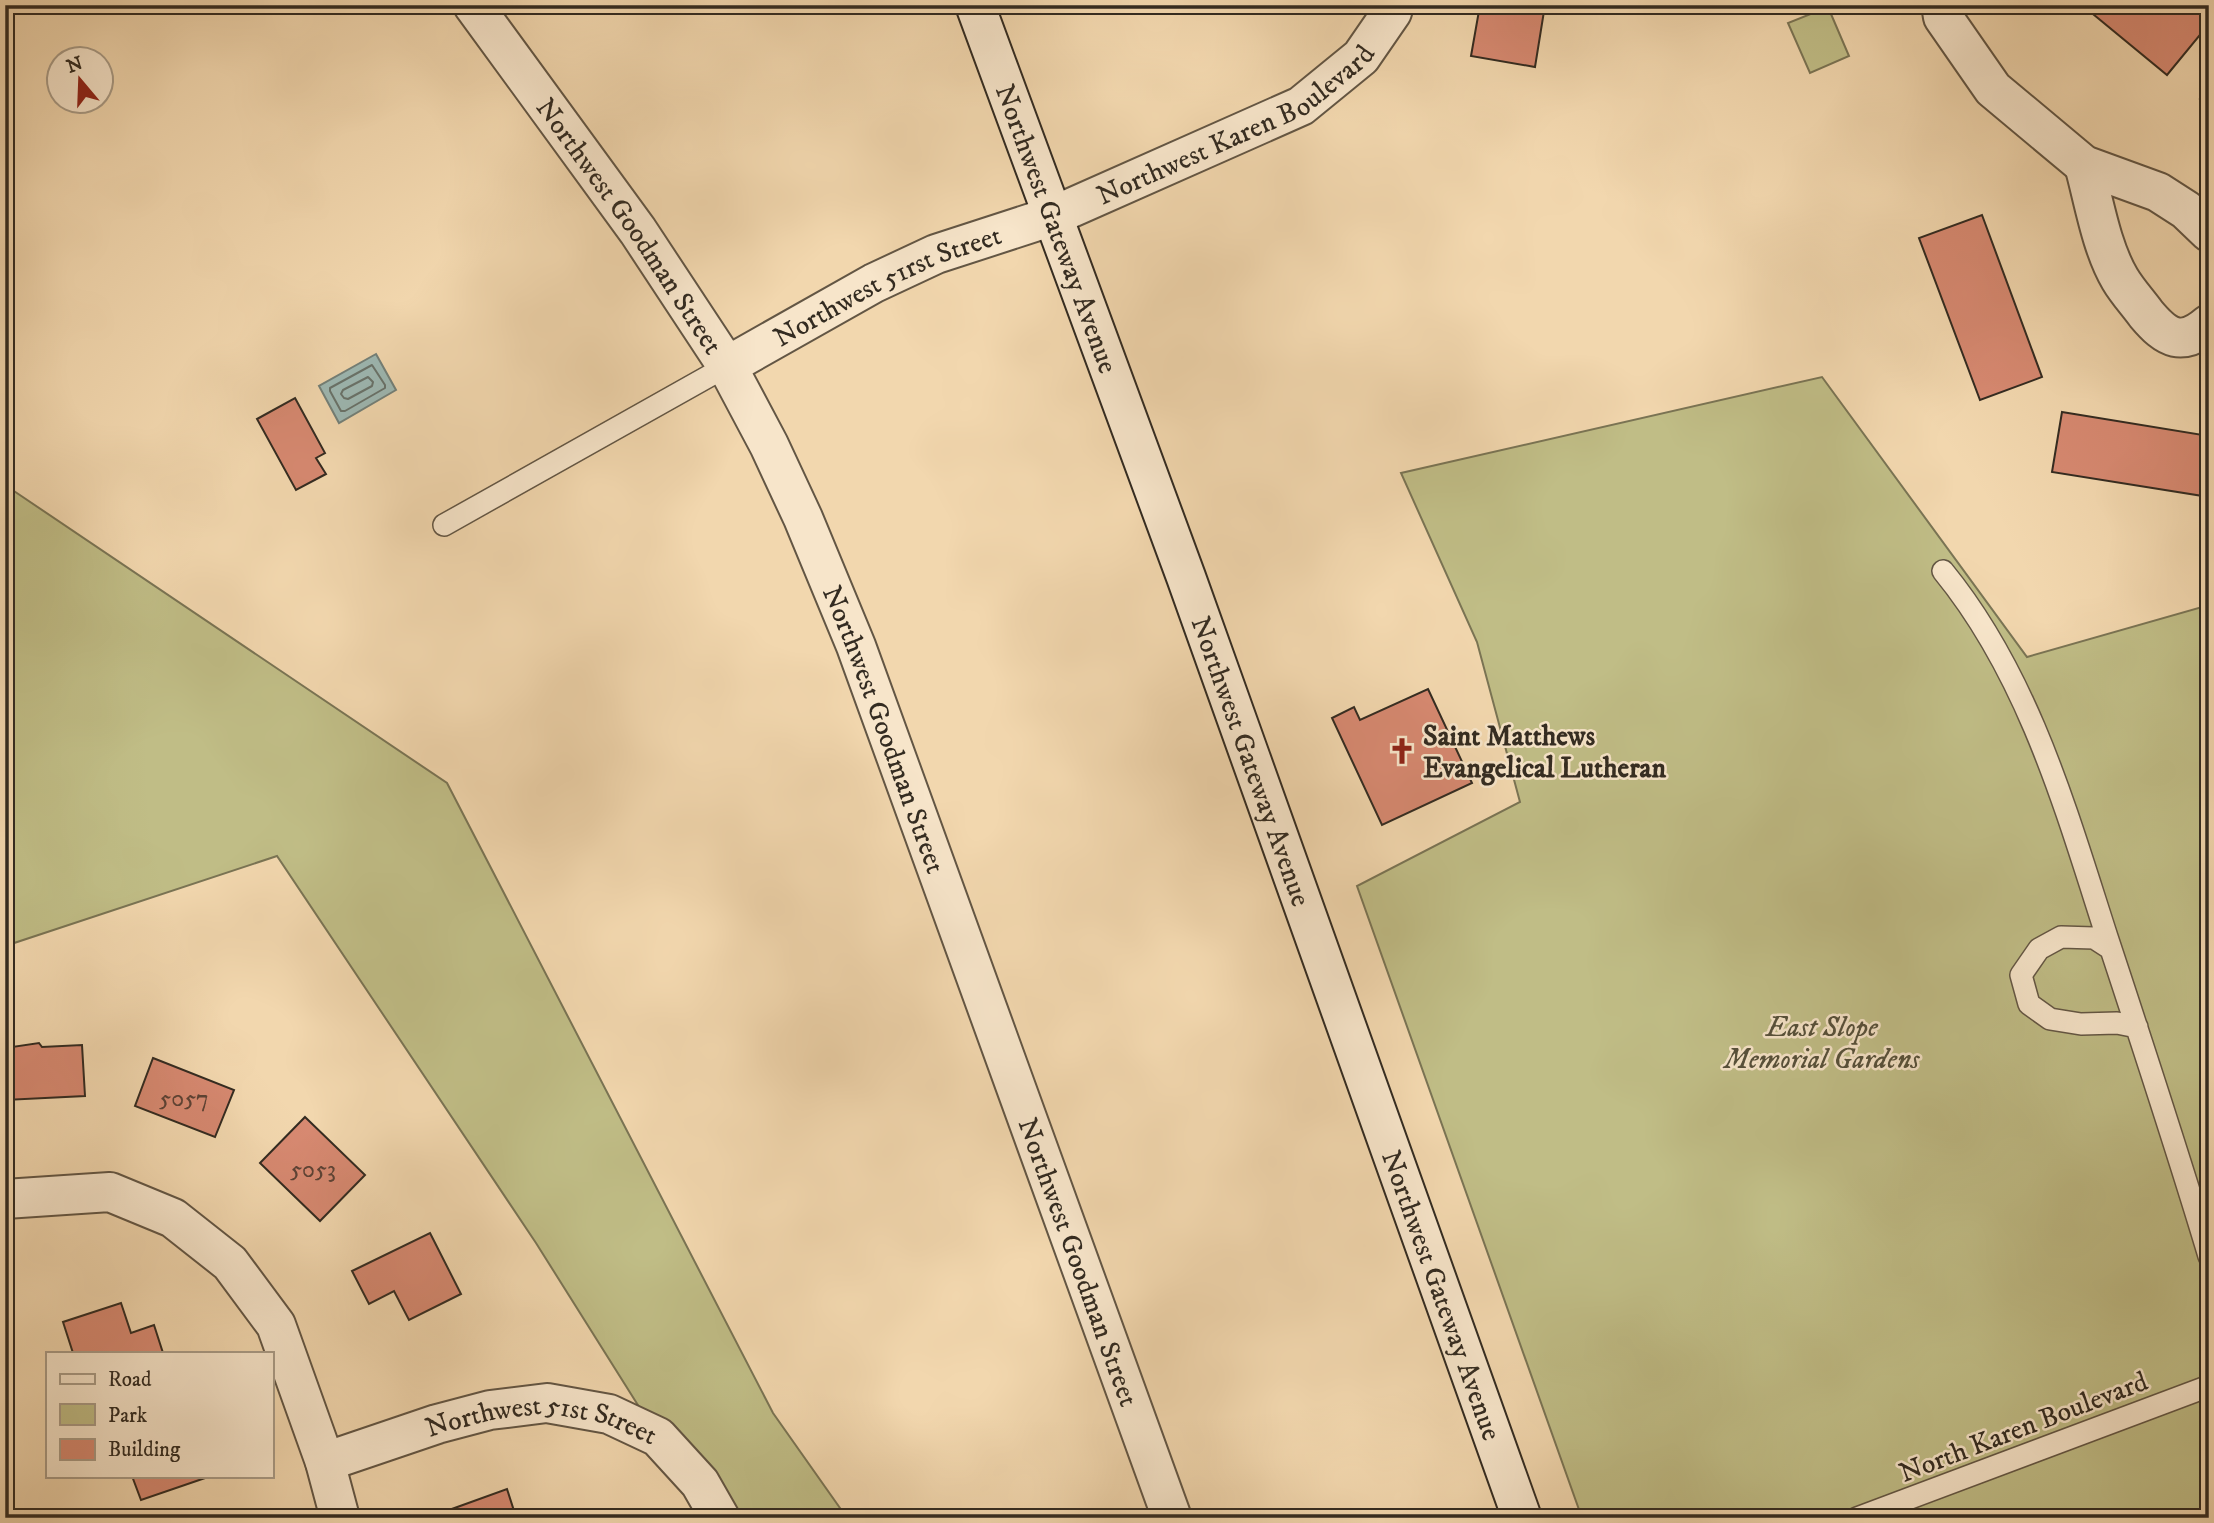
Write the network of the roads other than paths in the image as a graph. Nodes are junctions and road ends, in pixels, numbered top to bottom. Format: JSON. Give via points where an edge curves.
{"nodes":[{"id":1,"x":473,"y":5,"type":"edge"},
{"id":2,"x":975,"y":5,"type":"edge"},
{"id":3,"x":1394,"y":5,"type":"edge"},
{"id":4,"x":1941,"y":5,"type":"edge"},
{"id":5,"x":2084,"y":165,"type":"junction"},
{"id":6,"x":1053,"y":216,"type":"junction"},
{"id":7,"x":2209,"y":232,"type":"edge"},
{"id":8,"x":2209,"y":324,"type":"edge"},
{"id":9,"x":727,"y":366,"type":"junction"},
{"id":10,"x":444,"y":524,"type":"dead end"},
{"id":11,"x":1943,"y":571,"type":"dead end"},
{"id":12,"x":2111,"y":949,"type":"junction"},
{"id":13,"x":2137,"y":1027,"type":"junction"},
{"id":14,"x":5,"y":1199,"type":"edge"},
{"id":15,"x":2209,"y":1256,"type":"edge"},
{"id":16,"x":2209,"y":1386,"type":"edge"},
{"id":17,"x":325,"y":1462,"type":"junction"},
{"id":18,"x":340,"y":1518,"type":"edge"},
{"id":19,"x":720,"y":1518,"type":"edge"},
{"id":20,"x":1172,"y":1518,"type":"edge"},
{"id":21,"x":1522,"y":1518,"type":"edge"},
{"id":22,"x":1857,"y":1518,"type":"edge"}],
"edges":[{"from":1,"to":9,"type":"street","name":"Northwest Goodman Street","via":[[638,231]]},
{"from":2,"to":6,"type":"street","name":"Northwest Gateway Avenue"},
{"from":3,"to":6,"type":"street","name":"Northwest Karen Boulevard","via":[[1361,57],[1301,106]]},
{"from":4,"to":5,"type":"street","via":[[1943,17],[1993,89]]},
{"from":5,"to":7,"type":"street","via":[[2158,192]]},
{"from":5,"to":8,"type":"street","via":[[2109,254],[2120,279],[2142,308],[2160,330],[2177,338],[2196,335]]},
{"from":6,"to":9,"type":"street","name":"Northwest 51rst Street","via":[[936,254],[874,283]]},
{"from":6,"to":21,"type":"street","name":"Northwest Gateway Avenue"},
{"from":9,"to":10,"type":"lane"},
{"from":9,"to":20,"type":"street","name":"Northwest Goodman Street","via":[[769,445],[847,623]]},
{"from":11,"to":12,"type":"lane","via":[[1988,634],[2016,685],[2062,800]]},
{"from":12,"to":13,"type":"lane"},
{"from":12,"to":13,"type":"lane","via":[[2094,938],[2060,937],[2039,950],[2021,975],[2029,1004],[2050,1019]]},
{"from":13,"to":15,"type":"lane"},
{"from":14,"to":17,"type":"street","via":[[110,1192],[173,1218],[230,1263],[276,1325]]},
{"from":16,"to":22,"type":"lane","name":"North Karen Boulevard"},
{"from":17,"to":18,"type":"street"},
{"from":17,"to":19,"type":"street","name":"Northwest 51st Street","via":[[437,1424],[490,1410],[547,1403],[609,1414],[658,1437],[700,1483]]}]}
